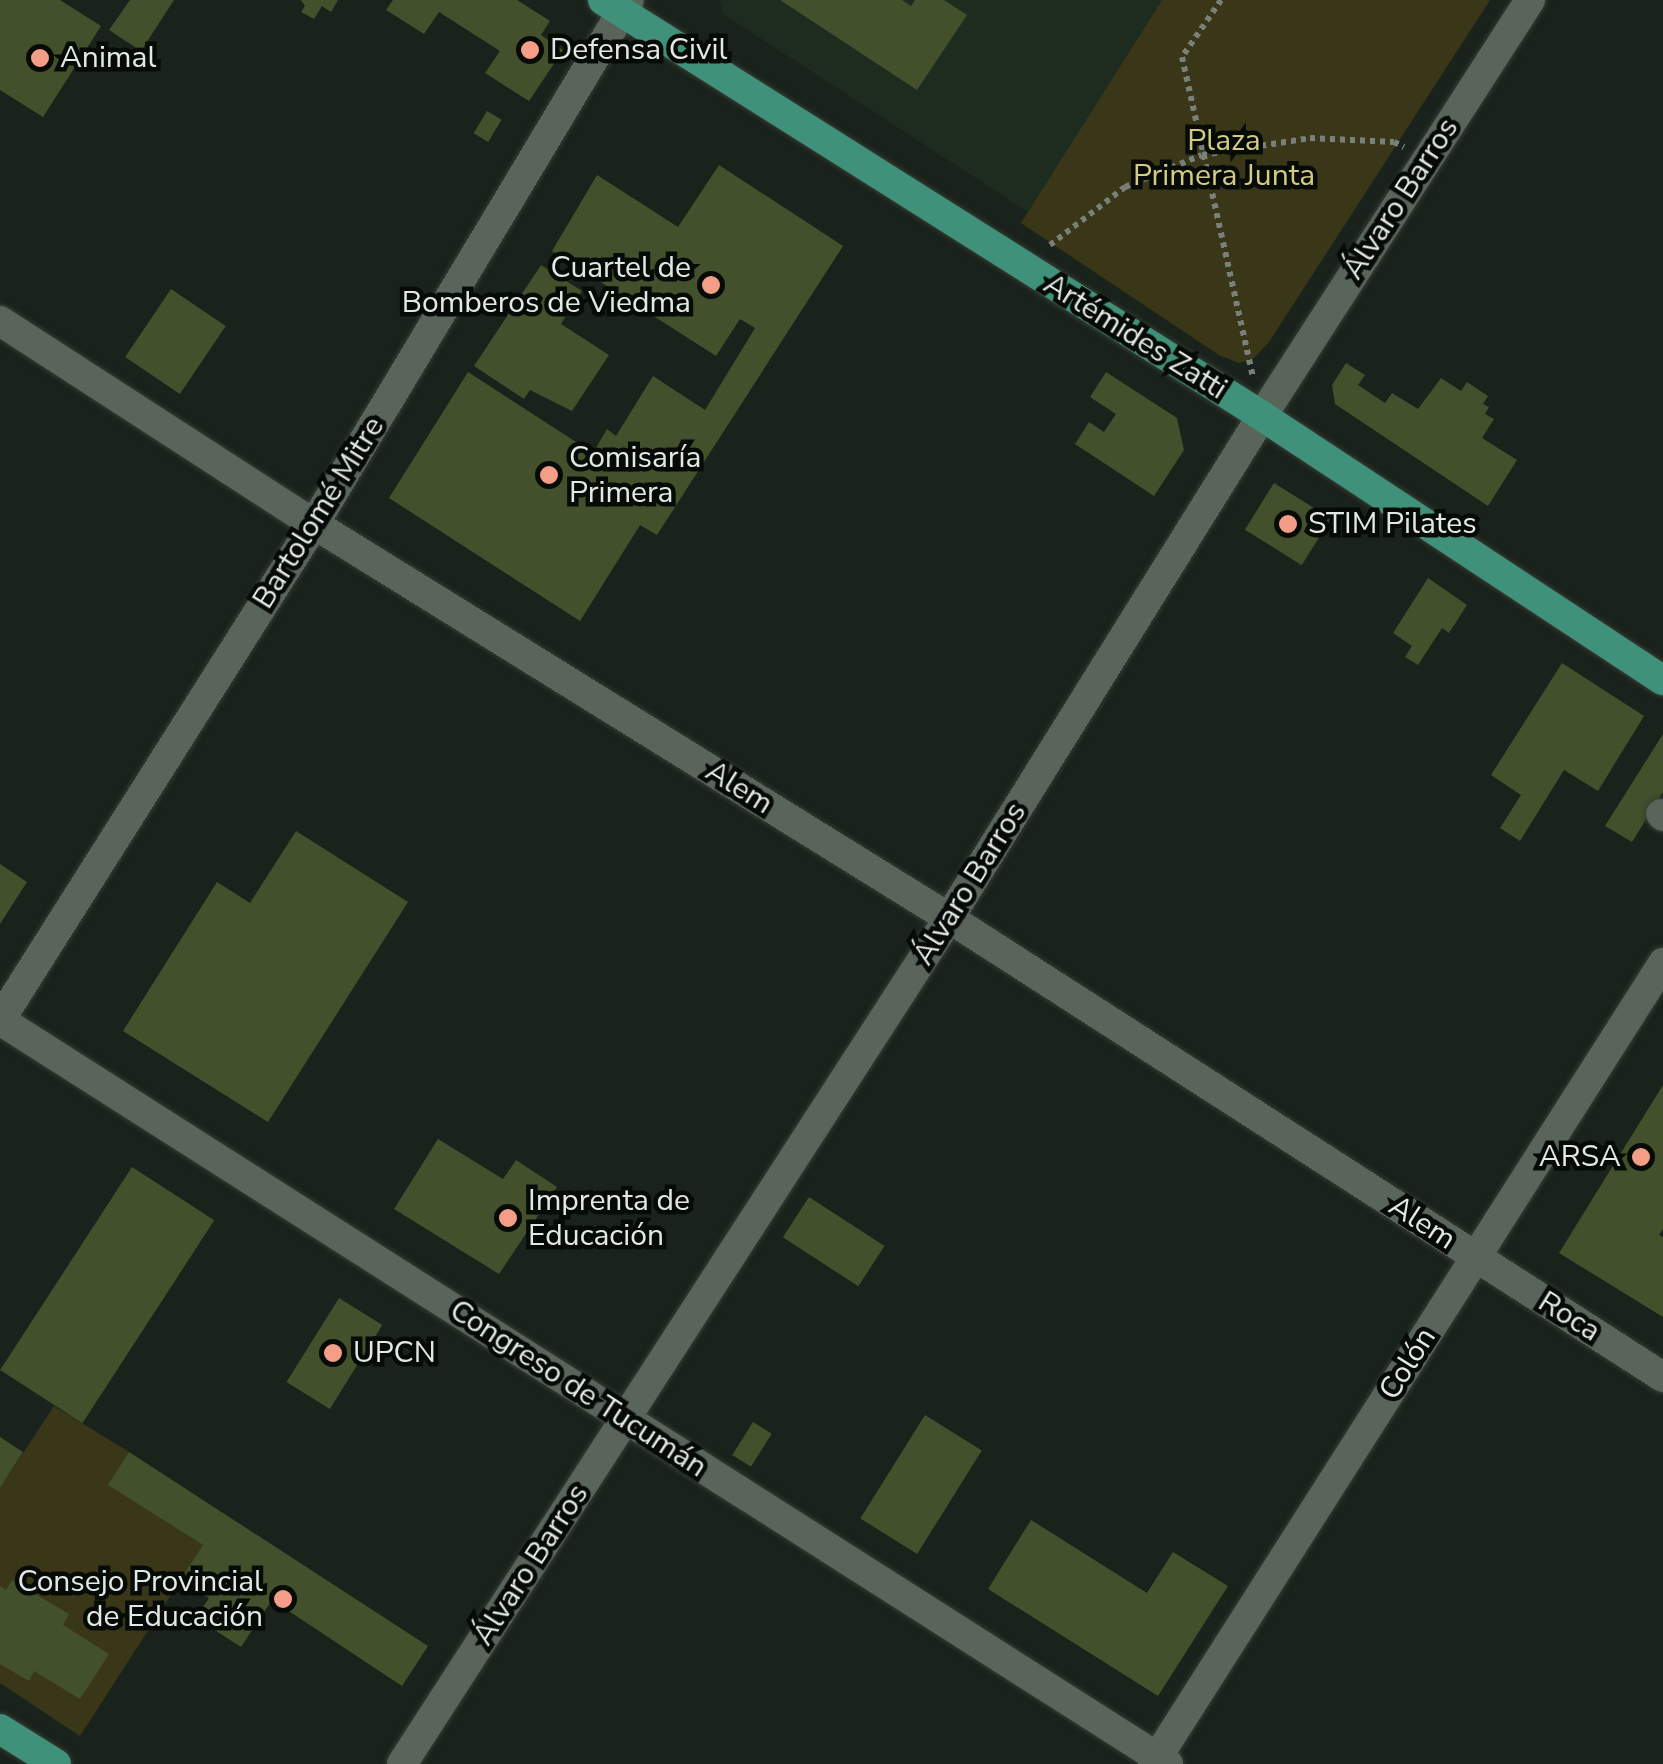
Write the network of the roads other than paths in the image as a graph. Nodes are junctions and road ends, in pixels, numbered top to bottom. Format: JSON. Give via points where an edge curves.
{"nodes":[{"id":1,"x":1530,"y":0,"type":"edge"},
{"id":2,"x":618,"y":4,"type":"edge"},
{"id":3,"x":0,"y":322,"type":"edge"},
{"id":4,"x":1262,"y":416,"type":"junction"},
{"id":5,"x":314,"y":524,"type":"junction"},
{"id":6,"x":1663,"y":680,"type":"edge"},
{"id":7,"x":949,"y":918,"type":"junction"},
{"id":8,"x":1663,"y":963,"type":"edge"},
{"id":9,"x":0,"y":1020,"type":"edge"},
{"id":10,"x":1475,"y":1258,"type":"junction"},
{"id":11,"x":1663,"y":1377,"type":"edge"},
{"id":12,"x":626,"y":1419,"type":"junction"},
{"id":13,"x":0,"y":1729,"type":"edge"},
{"id":14,"x":1159,"y":1762,"type":"edge"},
{"id":15,"x":56,"y":1764,"type":"edge"},
{"id":16,"x":402,"y":1764,"type":"edge"}],
"edges":[{"from":1,"to":4,"type":"street","name":"Álvaro Barros"},
{"from":2,"to":4,"type":"main road","name":"Artémides Zatti"},
{"from":2,"to":5,"type":"street","name":"Bartolomé Mitre"},
{"from":3,"to":5,"type":"street","name":"Alem"},
{"from":4,"to":6,"type":"main road","name":"Artémides Zatti"},
{"from":4,"to":7,"type":"street","name":"Álvaro Barros"},
{"from":5,"to":7,"type":"street","name":"Alem"},
{"from":5,"to":9,"type":"street","name":"Bartolomé Mitre"},
{"from":7,"to":10,"type":"street","name":"Alem"},
{"from":7,"to":12,"type":"street","name":"Álvaro Barros"},
{"from":8,"to":10,"type":"street","name":"Colón"},
{"from":9,"to":12,"type":"street","name":"Congreso de Tucumán"},
{"from":10,"to":11,"type":"street","name":"Roca"},
{"from":10,"to":14,"type":"street","name":"Colón"},
{"from":12,"to":14,"type":"street","name":"Congreso de Tucumán"},
{"from":12,"to":16,"type":"street","name":"Álvaro Barros"},
{"from":13,"to":15,"type":"main road"}]}
